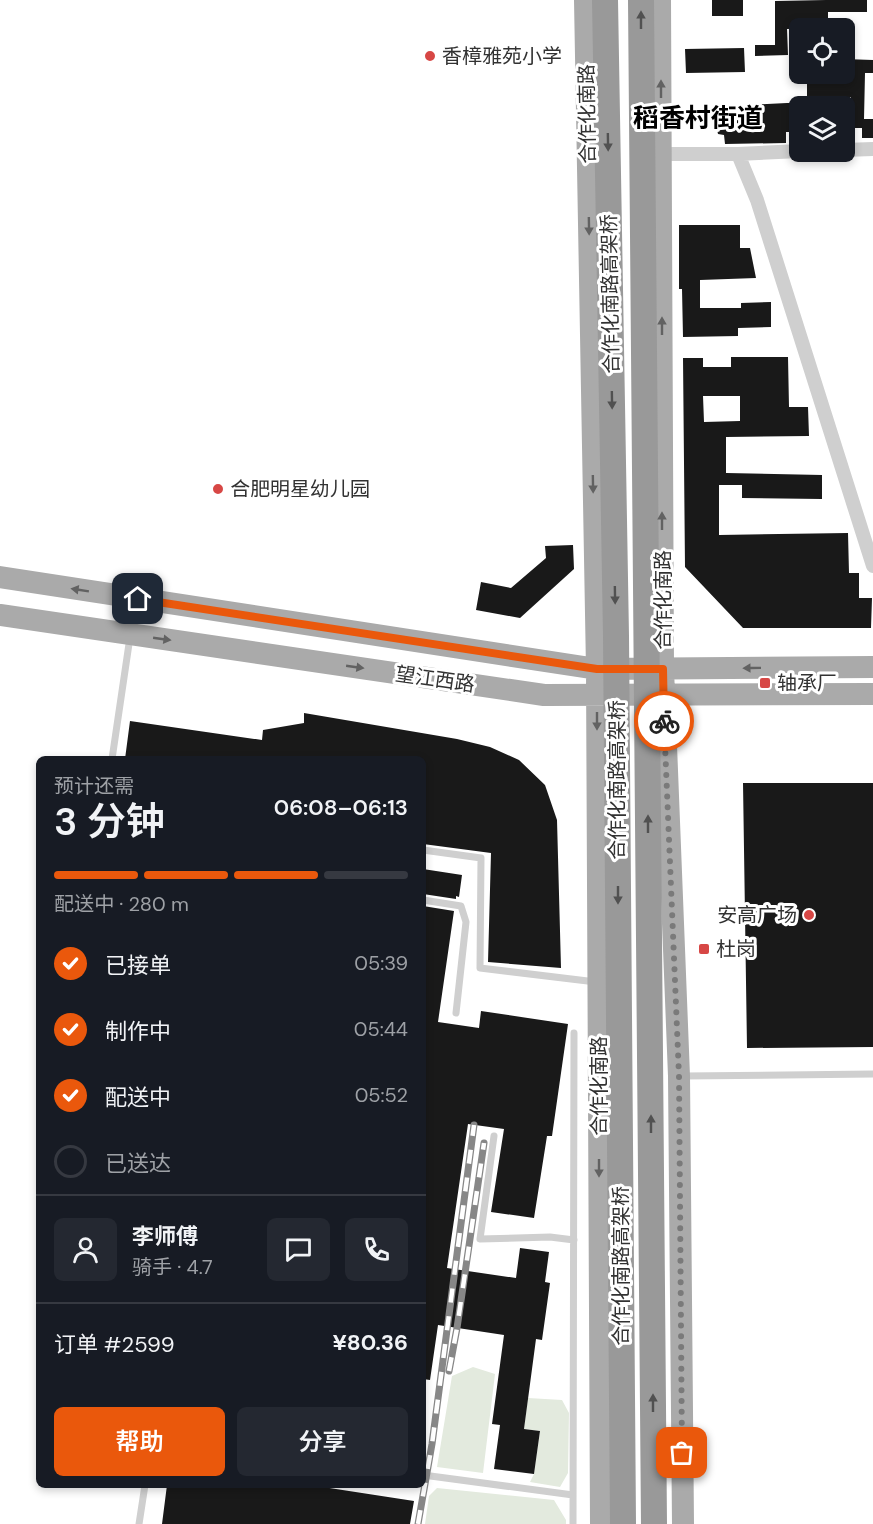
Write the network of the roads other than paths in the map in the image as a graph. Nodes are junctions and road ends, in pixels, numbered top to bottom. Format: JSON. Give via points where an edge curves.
{"nodes":[{"id":1,"x":585,"y":0,"type":"edge"},
{"id":2,"x":605,"y":0,"type":"edge"},
{"id":3,"x":641,"y":0,"type":"edge"},
{"id":4,"x":660,"y":0,"type":"edge"},
{"id":5,"x":873,"y":149,"type":"edge"},
{"id":6,"x":855,"y":150,"type":"edge"},
{"id":7,"x":789,"y":152,"type":"edge"},
{"id":8,"x":661,"y":154,"type":"junction"},
{"id":9,"x":738,"y":154,"type":"junction"},
{"id":10,"x":873,"y":566,"type":"edge"},
{"id":11,"x":0,"y":577,"type":"edge"},
{"id":12,"x":0,"y":615,"type":"edge"},
{"id":13,"x":130,"y":634,"type":"junction"},
{"id":14,"x":873,"y":667,"type":"edge"},
{"id":15,"x":597,"y":669,"type":"junction"},
{"id":16,"x":663,"y":669,"type":"junction"},
{"id":17,"x":873,"y":694,"type":"edge"},
{"id":18,"x":597,"y":695,"type":"junction"},
{"id":19,"x":663,"y":695,"type":"junction"},
{"id":20,"x":112,"y":756,"type":"edge"},
{"id":21,"x":426,"y":850,"type":"edge"},
{"id":22,"x":426,"y":900,"type":"edge"},
{"id":23,"x":598,"y":982,"type":"junction"},
{"id":24,"x":456,"y":1013,"type":"dead end"},
{"id":25,"x":574,"y":1033,"type":"dead end"},
{"id":26,"x":873,"y":1074,"type":"edge"},
{"id":27,"x":679,"y":1076,"type":"junction"},
{"id":28,"x":494,"y":1136,"type":"dead end"},
{"id":29,"x":574,"y":1240,"type":"junction"},
{"id":30,"x":426,"y":1474,"type":"edge"},
{"id":31,"x":145,"y":1488,"type":"edge"},
{"id":32,"x":573,"y":1495,"type":"junction"},
{"id":33,"x":139,"y":1524,"type":"edge"},
{"id":34,"x":573,"y":1524,"type":"edge"},
{"id":35,"x":601,"y":1524,"type":"edge"},
{"id":36,"x":623,"y":1524,"type":"edge"},
{"id":37,"x":654,"y":1524,"type":"edge"},
{"id":38,"x":683,"y":1524,"type":"edge"}],
"edges":[{"from":1,"to":15,"type":"main road","name":"合作化南路","one_way":true},
{"from":2,"to":36,"type":"highway","name":"合作化南路高架桥","one_way":true,"bridge":true,"via":[[616,660]]},
{"from":37,"to":3,"type":"highway","name":"合作化南路高架桥","one_way":true,"bridge":true},
{"from":8,"to":4,"type":"main road","name":"合作化南路","one_way":true},
{"from":5,"to":6,"type":"street"},
{"from":7,"to":9,"type":"street"},
{"from":8,"to":9,"type":"street"},
{"from":16,"to":8,"type":"main road","name":"合作化南路","one_way":true},
{"from":9,"to":10,"type":"street","via":[[757,200]]},
{"from":15,"to":11,"type":"main road","name":"望江西路","one_way":true},
{"from":12,"to":13,"type":"main road","name":"望江西路"},
{"from":13,"to":18,"type":"main road","name":"望江西路","one_way":true,"via":[[544,695]]},
{"from":13,"to":20,"type":"lane"},
{"from":14,"to":16,"type":"main road","name":"望江西路","one_way":true},
{"from":15,"to":16,"type":"main road","name":"望江西路"},
{"from":15,"to":18,"type":"main road","name":"合作化南路"},
{"from":16,"to":19,"type":"main road","name":"合作化南路"},
{"from":17,"to":19,"type":"main road","name":"望江西路"},
{"from":18,"to":19,"type":"main road","name":"望江西路"},
{"from":18,"to":23,"type":"main road","name":"合作化南路","one_way":true},
{"from":19,"to":27,"type":"main road","name":"合作化南路"},
{"from":21,"to":23,"type":"lane","via":[[482,858],[480,968]]},
{"from":22,"to":24,"type":"lane","via":[[461,906],[466,922]]},
{"from":23,"to":35,"type":"main road","name":"合作化南路","one_way":true},
{"from":25,"to":29,"type":"lane"},
{"from":26,"to":27,"type":"lane"},
{"from":27,"to":38,"type":"main road","name":"合作化南路"},
{"from":28,"to":29,"type":"lane","via":[[480,1239]]},
{"from":29,"to":32,"type":"lane"},
{"from":30,"to":32,"type":"lane"},
{"from":31,"to":33,"type":"lane"},
{"from":32,"to":34,"type":"lane"}]}
